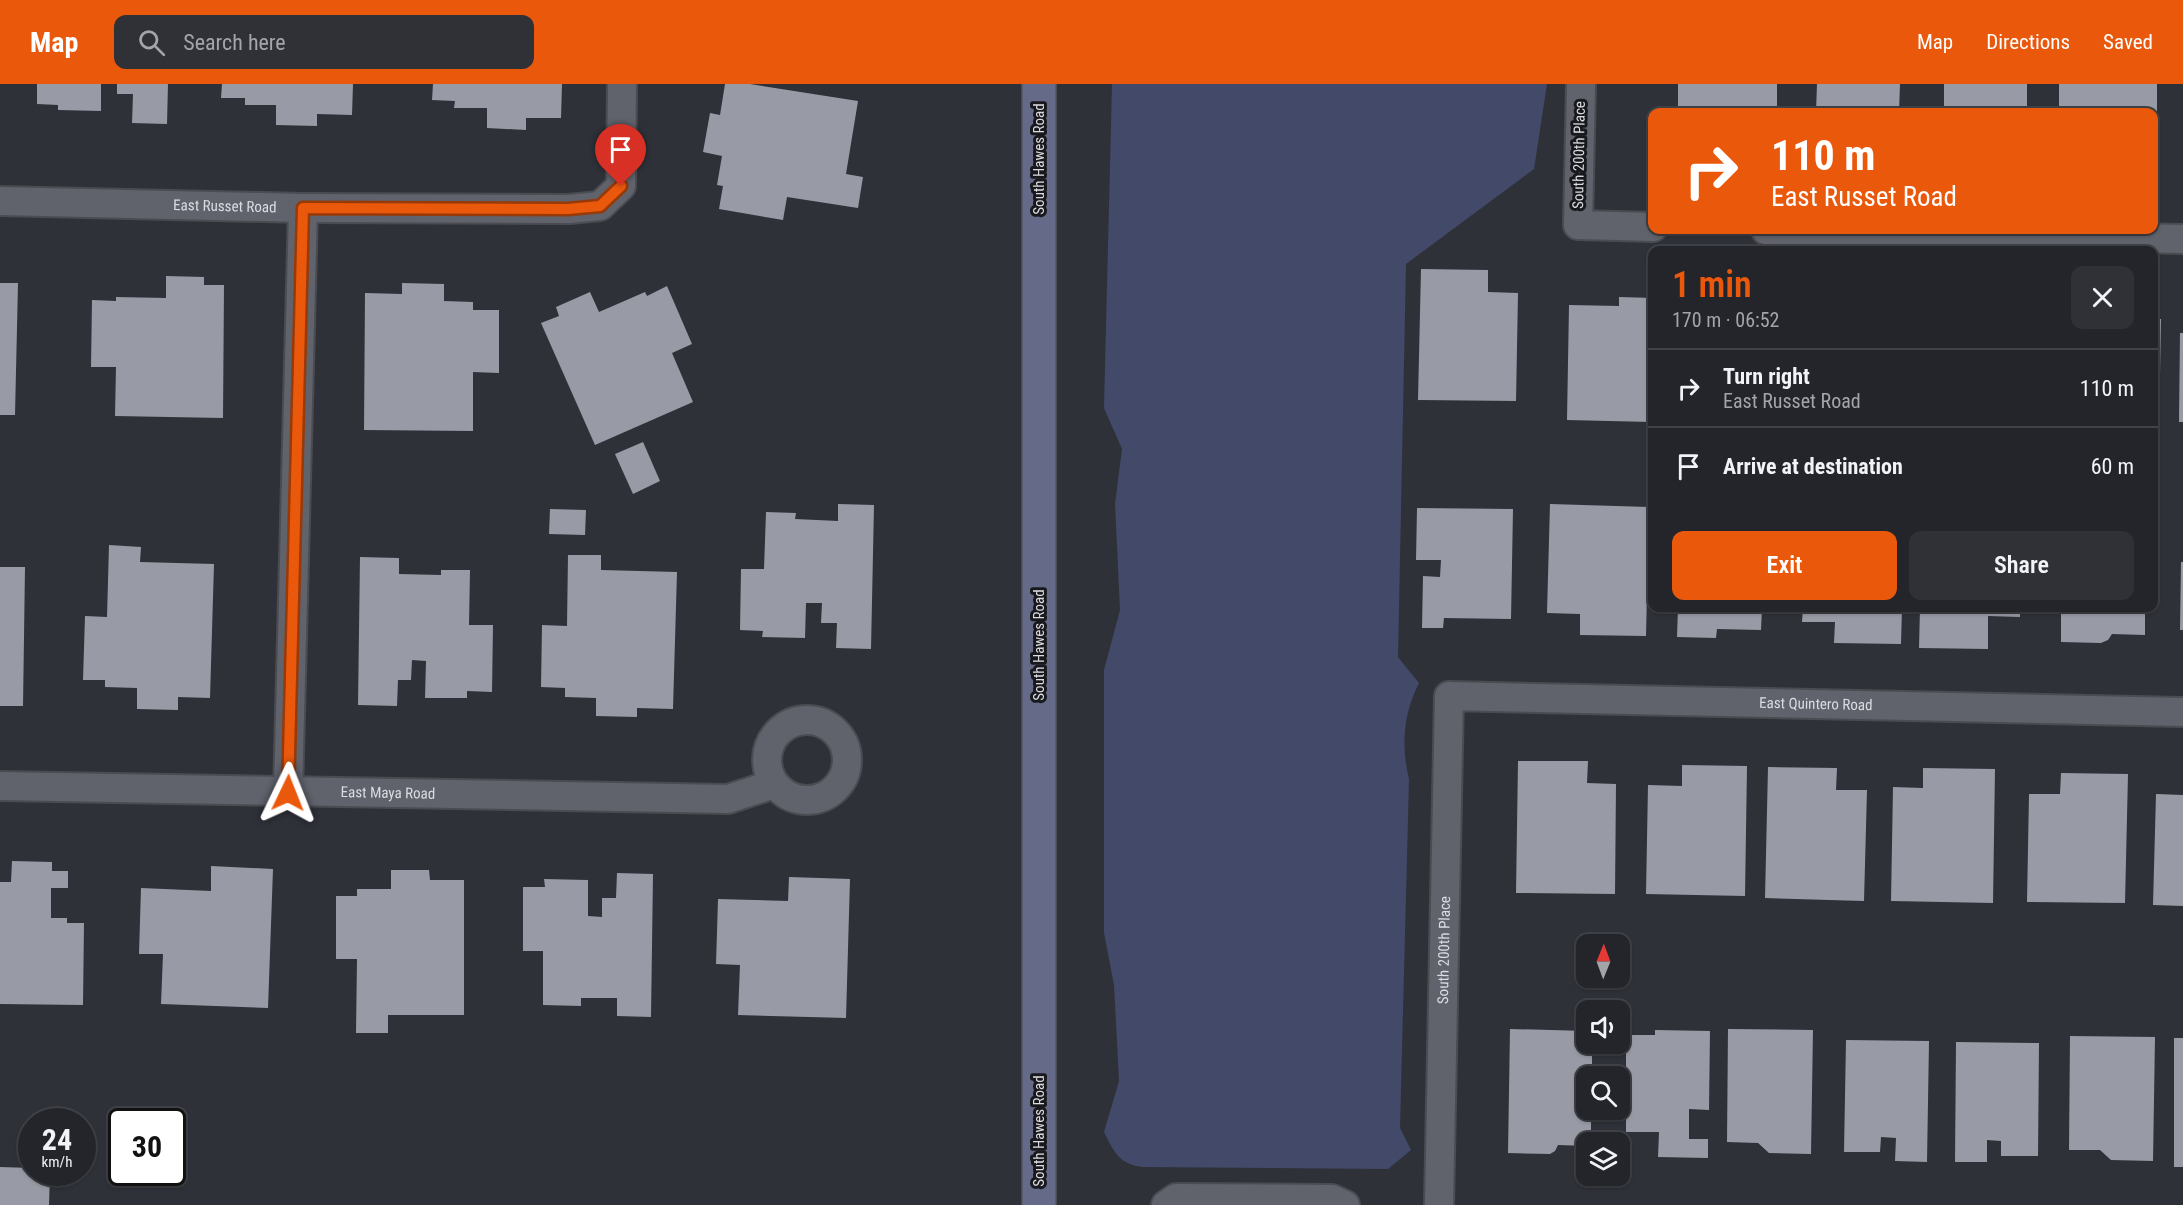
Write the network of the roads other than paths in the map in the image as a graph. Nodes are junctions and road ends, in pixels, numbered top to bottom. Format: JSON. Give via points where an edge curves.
{"nodes":[{"id":1,"x":622,"y":84,"type":"edge"},
{"id":2,"x":1039,"y":84,"type":"edge"},
{"id":3,"x":1581,"y":84,"type":"edge"},
{"id":4,"x":0,"y":201,"type":"edge"},
{"id":5,"x":303,"y":208,"type":"junction"},
{"id":6,"x":1648,"y":227,"type":"edge"},
{"id":7,"x":1951,"y":234,"type":"edge"},
{"id":8,"x":2183,"y":239,"type":"edge"},
{"id":9,"x":1449,"y":696,"type":"joint"},
{"id":10,"x":2183,"y":712,"type":"edge"},
{"id":11,"x":774,"y":784,"type":"dead end"},
{"id":12,"x":0,"y":786,"type":"edge"},
{"id":13,"x":288,"y":793,"type":"junction"},
{"id":14,"x":1039,"y":1205,"type":"edge"},
{"id":15,"x":1166,"y":1205,"type":"edge"},
{"id":16,"x":1345,"y":1205,"type":"edge"},
{"id":17,"x":1439,"y":1205,"type":"edge"}],
"edges":[{"from":1,"to":5,"type":"street","name":"East Russet Road","via":[[621,186],[600,206]]},
{"from":2,"to":14,"type":"main road","name":"South Hawes Road"},
{"from":3,"to":6,"type":"street","name":"South 200th Place","via":[[1578,225]]},
{"from":4,"to":5,"type":"street","name":"East Russet Road"},
{"from":5,"to":13,"type":"street"},
{"from":7,"to":8,"type":"street"},
{"from":9,"to":10,"type":"street","name":"East Quintero Road"},
{"from":9,"to":17,"type":"street","name":"South 200th Place"},
{"from":11,"to":13,"type":"street","name":"East Maya Road","via":[[728,799]]},
{"from":12,"to":13,"type":"street","name":"East Maya Road"},
{"from":15,"to":16,"type":"street","via":[[1176,1198],[1188,1198],[1332,1199]]}]}
